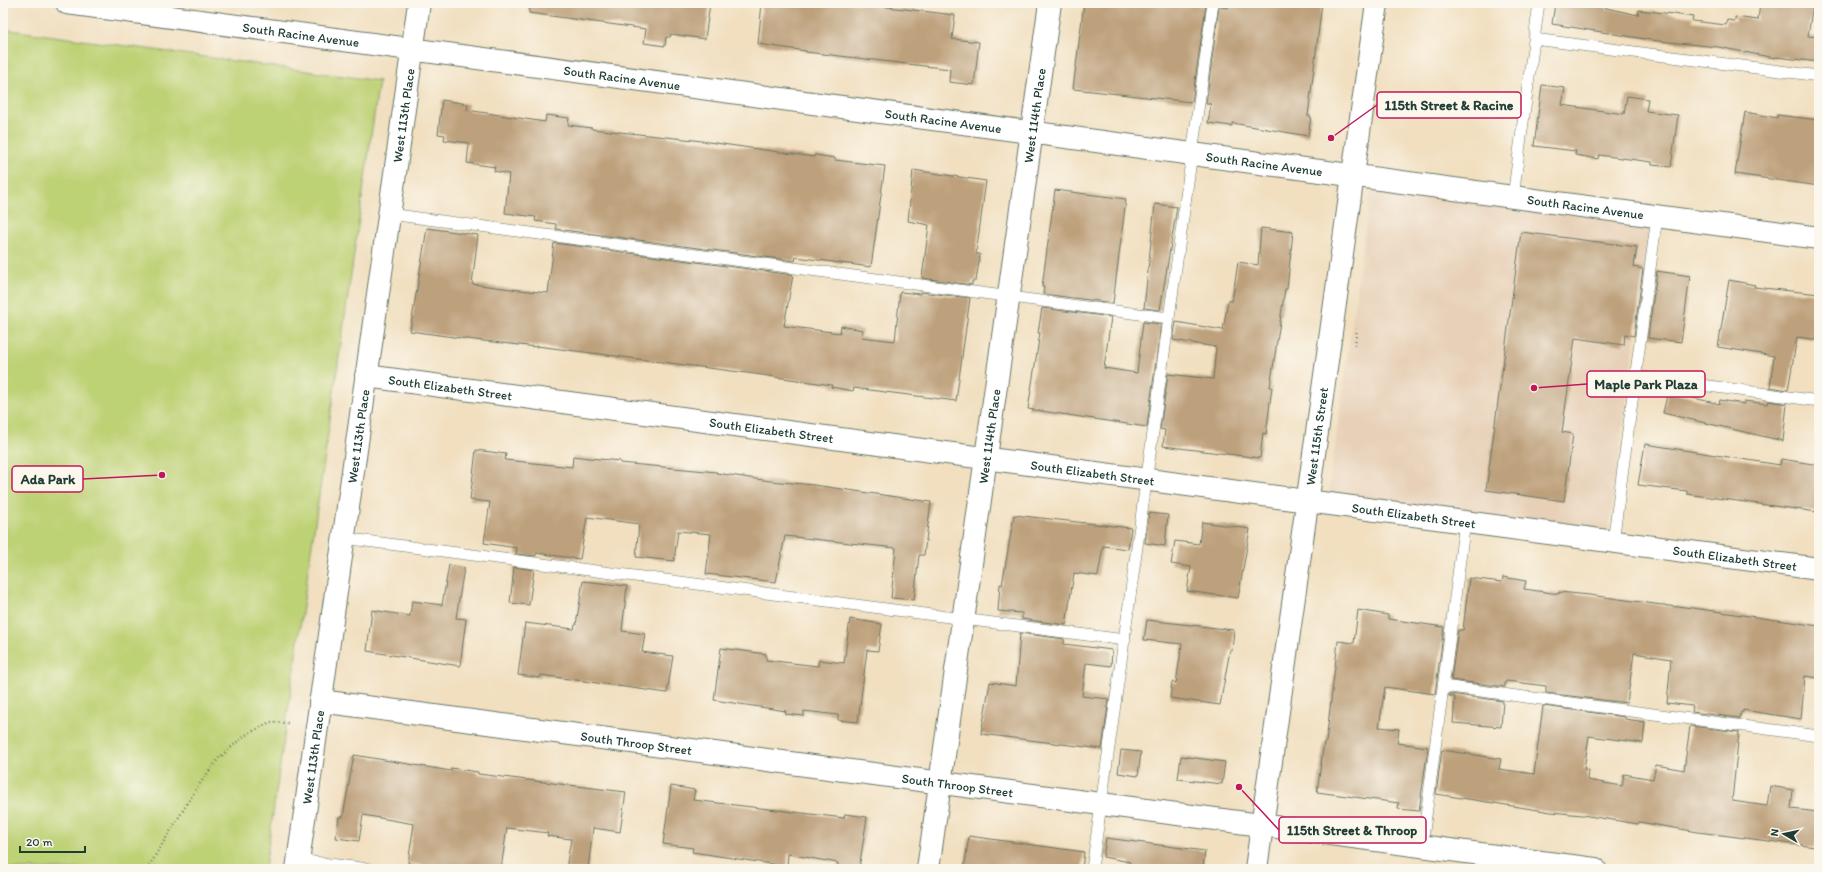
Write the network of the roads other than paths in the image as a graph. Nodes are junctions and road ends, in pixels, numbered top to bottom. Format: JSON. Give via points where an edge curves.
{"nodes":[{"id":1,"x":67,"y":3,"type":"edge"},
{"id":2,"x":419,"y":3,"type":"edge"},
{"id":3,"x":1050,"y":3,"type":"edge"},
{"id":4,"x":1213,"y":3,"type":"edge"},
{"id":5,"x":1377,"y":3,"type":"edge"},
{"id":6,"x":1539,"y":3,"type":"edge"},
{"id":7,"x":1534,"y":39,"type":"junction"},
{"id":8,"x":412,"y":49,"type":"junction"},
{"id":9,"x":1819,"y":76,"type":"edge"},
{"id":10,"x":1031,"y":132,"type":"junction"},
{"id":11,"x":1192,"y":154,"type":"junction"},
{"id":12,"x":1353,"y":176,"type":"junction"},
{"id":13,"x":1513,"y":197,"type":"junction"},
{"id":14,"x":389,"y":214,"type":"junction"},
{"id":15,"x":1657,"y":217,"type":"junction"},
{"id":16,"x":1819,"y":238,"type":"edge"},
{"id":17,"x":1008,"y":296,"type":"junction"},
{"id":18,"x":1169,"y":318,"type":"junction"},
{"id":19,"x":366,"y":376,"type":"junction"},
{"id":20,"x":1635,"y":376,"type":"junction"},
{"id":21,"x":1819,"y":401,"type":"edge"},
{"id":22,"x":986,"y":458,"type":"junction"},
{"id":23,"x":1147,"y":480,"type":"junction"},
{"id":24,"x":1308,"y":501,"type":"junction"},
{"id":25,"x":1465,"y":522,"type":"junction"},
{"id":26,"x":343,"y":538,"type":"junction"},
{"id":27,"x":1613,"y":542,"type":"junction"},
{"id":28,"x":1819,"y":569,"type":"edge"},
{"id":29,"x":963,"y":618,"type":"junction"},
{"id":30,"x":1125,"y":640,"type":"junction"},
{"id":31,"x":1443,"y":686,"type":"junction"},
{"id":32,"x":320,"y":701,"type":"junction"},
{"id":33,"x":1819,"y":736,"type":"edge"},
{"id":34,"x":940,"y":782,"type":"junction"},
{"id":35,"x":1102,"y":803,"type":"junction"},
{"id":36,"x":1262,"y":824,"type":"junction"},
{"id":37,"x":1422,"y":846,"type":"junction"},
{"id":38,"x":297,"y":864,"type":"edge"},
{"id":39,"x":369,"y":869,"type":"edge"},
{"id":40,"x":928,"y":869,"type":"edge"},
{"id":41,"x":1092,"y":869,"type":"edge"},
{"id":42,"x":1256,"y":869,"type":"edge"},
{"id":43,"x":1595,"y":869,"type":"edge"}],
"edges":[{"from":1,"to":8,"type":"street","name":"South Racine Avenue"},
{"from":2,"to":8,"type":"street","name":"West 113th Place"},
{"from":3,"to":10,"type":"street","name":"West 114th Place"},
{"from":4,"to":11,"type":"lane"},
{"from":5,"to":12,"type":"street","name":"West 115th Street"},
{"from":6,"to":7,"type":"lane"},
{"from":7,"to":9,"type":"lane"},
{"from":7,"to":13,"type":"lane"},
{"from":8,"to":10,"type":"street","name":"South Racine Avenue"},
{"from":8,"to":14,"type":"street","name":"West 113th Place"},
{"from":10,"to":11,"type":"street","name":"South Racine Avenue"},
{"from":10,"to":17,"type":"street","name":"West 114th Place"},
{"from":11,"to":12,"type":"street","name":"South Racine Avenue"},
{"from":11,"to":18,"type":"lane"},
{"from":12,"to":13,"type":"street","name":"South Racine Avenue"},
{"from":12,"to":24,"type":"street","name":"West 115th Street"},
{"from":13,"to":15,"type":"street","name":"South Racine Avenue"},
{"from":14,"to":17,"type":"lane"},
{"from":14,"to":19,"type":"street","name":"West 113th Place"},
{"from":15,"to":16,"type":"street","name":"South Racine Avenue"},
{"from":15,"to":20,"type":"lane"},
{"from":17,"to":18,"type":"lane"},
{"from":17,"to":22,"type":"street","name":"West 114th Place"},
{"from":18,"to":23,"type":"lane"},
{"from":19,"to":22,"type":"street","name":"South Elizabeth Street"},
{"from":19,"to":26,"type":"street","name":"West 113th Place"},
{"from":20,"to":21,"type":"lane"},
{"from":20,"to":27,"type":"lane"},
{"from":22,"to":23,"type":"street","name":"South Elizabeth Street"},
{"from":22,"to":29,"type":"street","name":"West 114th Place"},
{"from":23,"to":24,"type":"street","name":"South Elizabeth Street"},
{"from":23,"to":30,"type":"lane"},
{"from":24,"to":25,"type":"street","name":"South Elizabeth Street"},
{"from":24,"to":36,"type":"street","name":"West 115th Street"},
{"from":25,"to":27,"type":"street","name":"South Elizabeth Street"},
{"from":25,"to":31,"type":"lane"},
{"from":26,"to":29,"type":"lane"},
{"from":26,"to":32,"type":"street","name":"West 113th Place"},
{"from":27,"to":28,"type":"street","name":"South Elizabeth Street"},
{"from":29,"to":30,"type":"lane"},
{"from":29,"to":34,"type":"street","name":"West 114th Place"},
{"from":30,"to":35,"type":"lane"},
{"from":31,"to":33,"type":"lane"},
{"from":31,"to":37,"type":"lane"},
{"from":32,"to":34,"type":"street","name":"South Throop Street"},
{"from":32,"to":38,"type":"street","name":"West 113th Place"},
{"from":34,"to":35,"type":"street","name":"South Throop Street"},
{"from":34,"to":40,"type":"street","name":"West 114th Place"},
{"from":35,"to":36,"type":"street","name":"South Throop Street"},
{"from":35,"to":41,"type":"lane"},
{"from":36,"to":37,"type":"street","name":"South Throop Street"},
{"from":36,"to":42,"type":"street","name":"West 115th Street"},
{"from":37,"to":43,"type":"street","name":"South Throop Street"},
{"from":38,"to":39,"type":"lane"}]}
